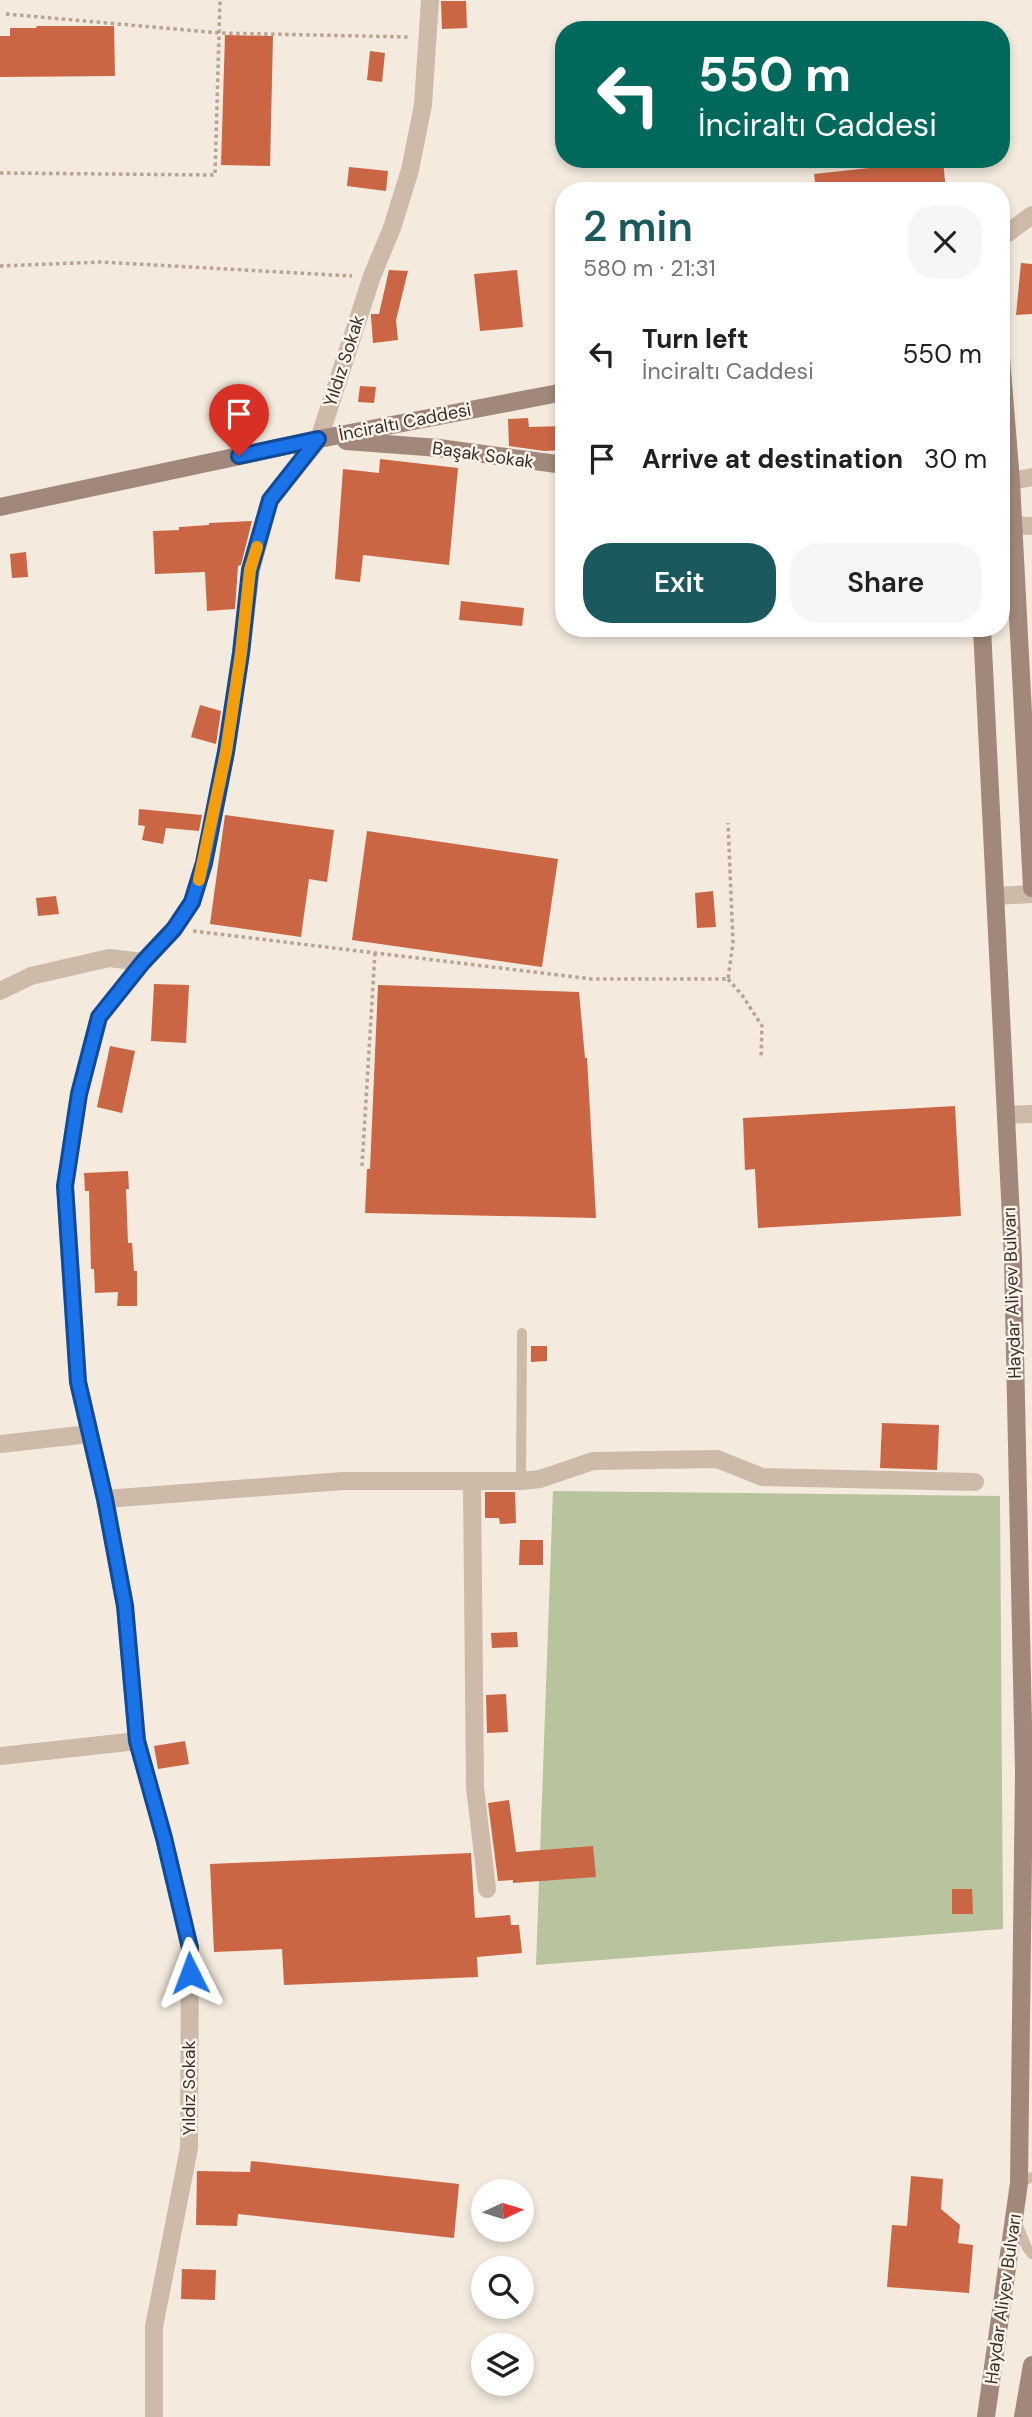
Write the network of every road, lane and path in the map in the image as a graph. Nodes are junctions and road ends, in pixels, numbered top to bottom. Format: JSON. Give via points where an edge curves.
{"nodes":[{"id":1,"x":220,"y":0,"type":"edge"},
{"id":2,"x":430,"y":0,"type":"edge"},
{"id":3,"x":6,"y":14,"type":"dead end"},
{"id":4,"x":220,"y":33,"type":"junction"},
{"id":5,"x":428,"y":38,"type":"junction"},
{"id":6,"x":0,"y":173,"type":"edge"},
{"id":7,"x":1032,"y":215,"type":"edge"},
{"id":8,"x":1010,"y":231,"type":"edge"},
{"id":9,"x":0,"y":266,"type":"edge"},
{"id":10,"x":372,"y":276,"type":"junction"},
{"id":11,"x":555,"y":394,"type":"edge"},
{"id":12,"x":318,"y":439,"type":"junction"},
{"id":13,"x":555,"y":464,"type":"edge"},
{"id":14,"x":1032,"y":477,"type":"edge"},
{"id":15,"x":1010,"y":483,"type":"edge"},
{"id":16,"x":0,"y":507,"type":"edge"},
{"id":17,"x":1010,"y":523,"type":"edge"},
{"id":18,"x":1032,"y":526,"type":"edge"},
{"id":19,"x":1010,"y":579,"type":"edge"},
{"id":20,"x":982,"y":637,"type":"edge"},
{"id":21,"x":728,"y":823,"type":"dead end"},
{"id":22,"x":1032,"y":888,"type":"edge"},
{"id":23,"x":1032,"y":894,"type":"edge"},
{"id":24,"x":995,"y":896,"type":"junction"},
{"id":25,"x":174,"y":929,"type":"junction"},
{"id":26,"x":375,"y":953,"type":"junction"},
{"id":27,"x":143,"y":962,"type":"junction"},
{"id":28,"x":728,"y":979,"type":"junction"},
{"id":29,"x":0,"y":991,"type":"edge"},
{"id":30,"x":761,"y":1059,"type":"dead end"},
{"id":31,"x":1032,"y":1114,"type":"edge"},
{"id":32,"x":1006,"y":1115,"type":"junction"},
{"id":33,"x":362,"y":1166,"type":"dead end"},
{"id":34,"x":522,"y":1333,"type":"dead end"},
{"id":35,"x":89,"y":1434,"type":"junction"},
{"id":36,"x":0,"y":1444,"type":"edge"},
{"id":37,"x":521,"y":1481,"type":"junction"},
{"id":38,"x":472,"y":1482,"type":"junction"},
{"id":39,"x":975,"y":1482,"type":"dead end"},
{"id":40,"x":105,"y":1499,"type":"junction"},
{"id":41,"x":137,"y":1741,"type":"junction"},
{"id":42,"x":0,"y":1756,"type":"edge"},
{"id":43,"x":1028,"y":1772,"type":"edge"},
{"id":44,"x":487,"y":1889,"type":"dead end"},
{"id":45,"x":1025,"y":2180,"type":"edge"},
{"id":46,"x":1014,"y":2216,"type":"junction"},
{"id":47,"x":1032,"y":2254,"type":"edge"},
{"id":48,"x":1032,"y":2365,"type":"edge"},
{"id":49,"x":155,"y":2417,"type":"edge"},
{"id":50,"x":986,"y":2417,"type":"edge"},
{"id":51,"x":1023,"y":2417,"type":"edge"}],
"edges":[{"from":1,"to":4,"type":"path"},
{"from":2,"to":5,"type":"street","name":"Yıldız Sokak"},
{"from":3,"to":4,"type":"path"},
{"from":4,"to":5,"type":"path"},
{"from":4,"to":6,"type":"path","via":[[215,174]]},
{"from":5,"to":10,"type":"street","name":"Yıldız Sokak","via":[[423,105],[411,170]]},
{"from":7,"to":8,"type":"street"},
{"from":9,"to":10,"type":"path","via":[[101,262]]},
{"from":10,"to":12,"type":"street","name":"Yıldız Sokak"},
{"from":11,"to":12,"type":"main road","name":"İnciraltı Caddesi"},
{"from":12,"to":13,"type":"main road","name":"Başak Sokak","via":[[407,444]]},
{"from":12,"to":16,"type":"main road","name":"İnciraltı Caddesi"},
{"from":12,"to":25,"type":"street","name":"Yıldız Sokak","via":[[270,500],[250,570],[226,752],[204,863],[192,902]]},
{"from":14,"to":15,"type":"street"},
{"from":17,"to":18,"type":"street"},
{"from":19,"to":22,"type":"main road"},
{"from":20,"to":24,"type":"main road","name":"Haydar Aliyev Bulvarı"},
{"from":21,"to":28,"type":"path","via":[[733,943]]},
{"from":23,"to":24,"type":"street"},
{"from":24,"to":32,"type":"main road","name":"Haydar Aliyev Bulvarı"},
{"from":25,"to":26,"type":"path"},
{"from":25,"to":27,"type":"street","name":"Yıldız Sokak"},
{"from":26,"to":28,"type":"path","via":[[592,979]]},
{"from":26,"to":33,"type":"path"},
{"from":27,"to":29,"type":"street","via":[[109,958],[31,976]]},
{"from":27,"to":35,"type":"street","name":"Yıldız Sokak","via":[[99,1017],[79,1094],[65,1186],[78,1382]]},
{"from":28,"to":30,"type":"path","via":[[761,1026]]},
{"from":31,"to":32,"type":"street"},
{"from":32,"to":43,"type":"main road","name":"Haydar Aliyev Bulvarı"},
{"from":34,"to":37,"type":"lane"},
{"from":35,"to":36,"type":"street"},
{"from":35,"to":40,"type":"street","name":"Yıldız Sokak"},
{"from":37,"to":38,"type":"street"},
{"from":37,"to":39,"type":"street","via":[[593,1461],[717,1459],[762,1477]]},
{"from":38,"to":40,"type":"street","via":[[342,1481]]},
{"from":38,"to":44,"type":"street","via":[[475,1787]]},
{"from":40,"to":41,"type":"street","name":"Yıldız Sokak","via":[[125,1606]]},
{"from":41,"to":42,"type":"street"},
{"from":41,"to":49,"type":"street","name":"Yıldız Sokak","via":[[190,1948],[188,2148],[155,2327]]},
{"from":43,"to":45,"type":"main road","name":"Haydar Aliyev Bulvarı"},
{"from":45,"to":46,"type":"main road","name":"Haydar Aliyev Bulvarı"},
{"from":46,"to":47,"type":"lane"},
{"from":46,"to":50,"type":"main road","name":"Haydar Aliyev Bulvarı"},
{"from":48,"to":51,"type":"main road","name":"Haydar Aliyev Bulvarı"}]}
